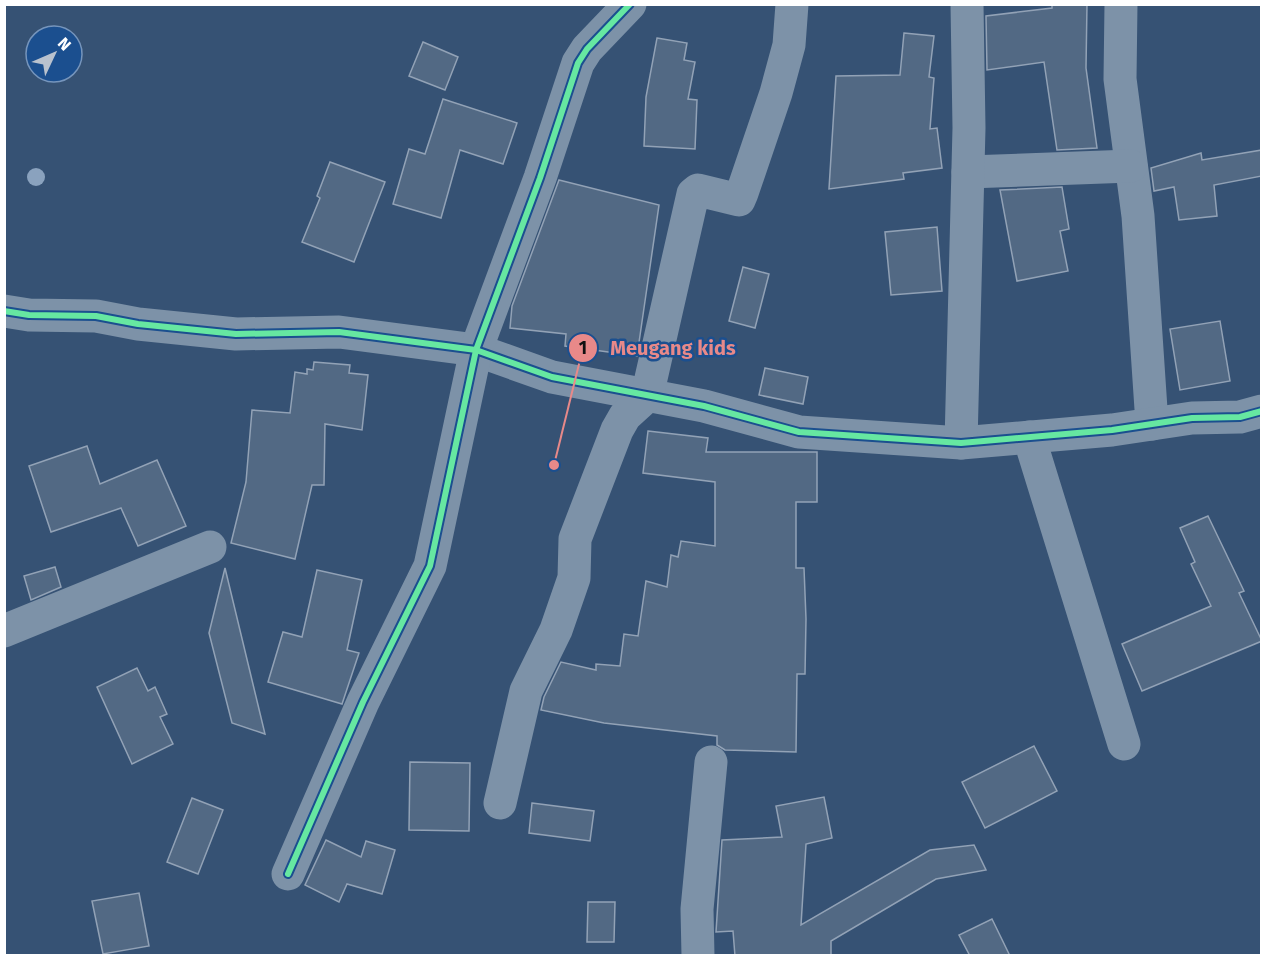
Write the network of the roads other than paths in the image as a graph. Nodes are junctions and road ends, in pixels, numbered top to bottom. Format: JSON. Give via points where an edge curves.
{"nodes":[{"id":1,"x":630,"y":4,"type":"edge"},
{"id":2,"x":792,"y":4,"type":"edge"},
{"id":3,"x":967,"y":4,"type":"edge"},
{"id":4,"x":1121,"y":4,"type":"edge"},
{"id":5,"x":1131,"y":166,"type":"junction"},
{"id":6,"x":968,"y":172,"type":"junction"},
{"id":7,"x":4,"y":311,"type":"edge"},
{"id":8,"x":476,"y":350,"type":"junction"},
{"id":9,"x":647,"y":396,"type":"junction"},
{"id":10,"x":1262,"y":411,"type":"edge"},
{"id":11,"x":1152,"y":424,"type":"junction"},
{"id":12,"x":1029,"y":437,"type":"junction"},
{"id":13,"x":961,"y":443,"type":"junction"},
{"id":14,"x":210,"y":547,"type":"dead end"},
{"id":15,"x":4,"y":631,"type":"edge"},
{"id":16,"x":1124,"y":744,"type":"dead end"},
{"id":17,"x":711,"y":762,"type":"dead end"},
{"id":18,"x":500,"y":803,"type":"dead end"},
{"id":19,"x":288,"y":873,"type":"dead end"},
{"id":20,"x":698,"y":956,"type":"edge"}],
"edges":[{"from":1,"to":8,"type":"street","via":[[578,63]]},
{"from":2,"to":9,"type":"street","via":[[789,45],[739,200],[698,190],[693,194]]},
{"from":3,"to":6,"type":"street"},
{"from":4,"to":5,"type":"street","via":[[1120,79]]},
{"from":5,"to":6,"type":"street"},
{"from":5,"to":11,"type":"street"},
{"from":6,"to":13,"type":"street"},
{"from":7,"to":8,"type":"street","via":[[96,315],[138,324],[236,334],[339,332]]},
{"from":8,"to":9,"type":"street","via":[[552,377]]},
{"from":8,"to":19,"type":"street","via":[[430,566],[363,702]]},
{"from":9,"to":13,"type":"street","via":[[704,406],[799,432]]},
{"from":9,"to":18,"type":"street","via":[[625,416],[617,430],[575,539],[574,578],[556,630],[526,691]]},
{"from":10,"to":11,"type":"street","via":[[1240,417]]},
{"from":11,"to":12,"type":"street"},
{"from":12,"to":13,"type":"street"},
{"from":12,"to":16,"type":"street"},
{"from":14,"to":15,"type":"street"},
{"from":17,"to":20,"type":"street","via":[[697,909]]}]}
